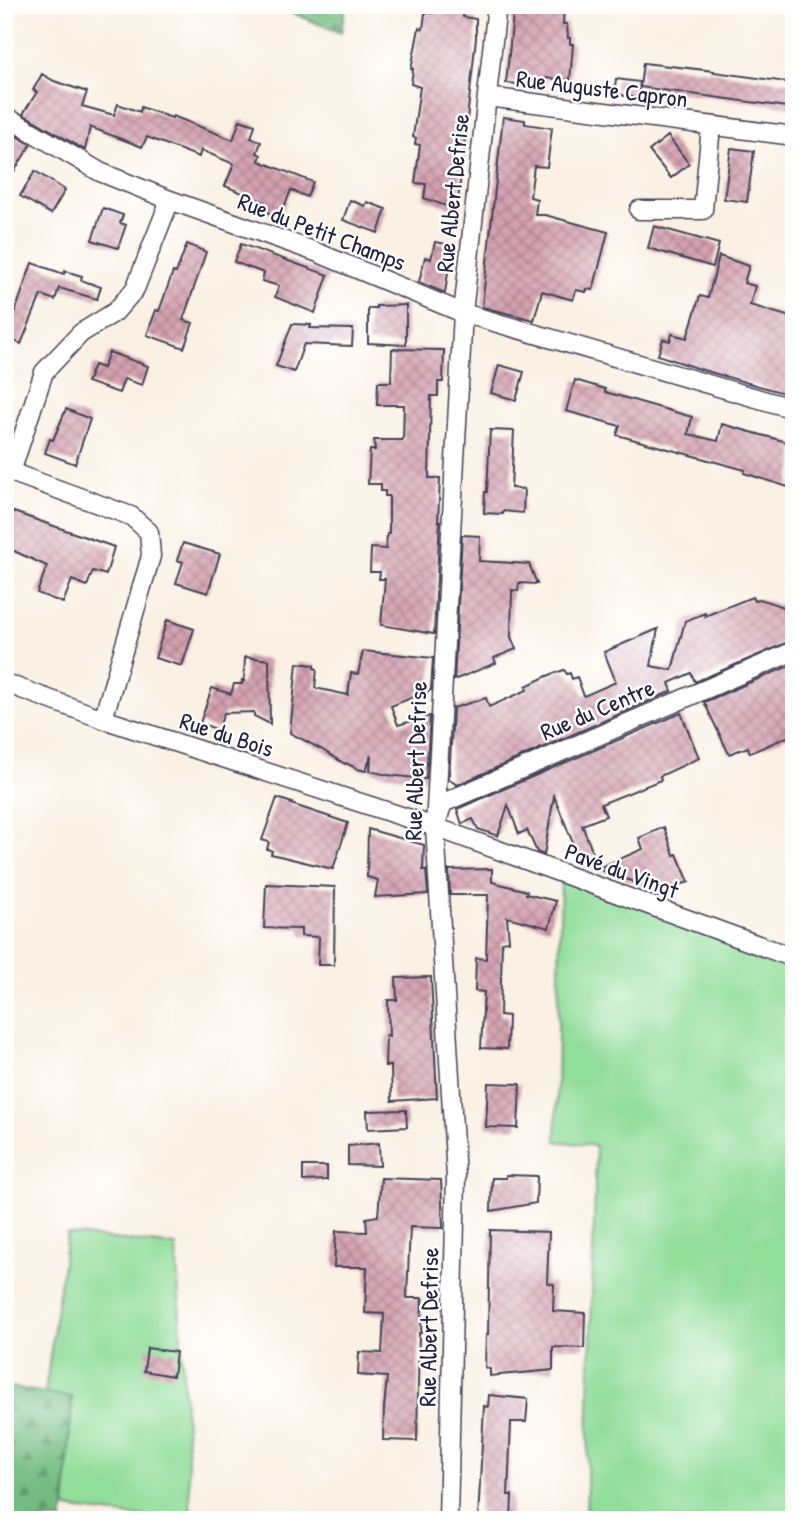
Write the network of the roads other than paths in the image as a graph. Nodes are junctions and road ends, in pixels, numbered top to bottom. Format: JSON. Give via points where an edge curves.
{"nodes":[{"id":1,"x":497,"y":5,"type":"edge"},
{"id":2,"x":487,"y":97,"type":"junction"},
{"id":3,"x":5,"y":116,"type":"edge"},
{"id":4,"x":711,"y":127,"type":"junction"},
{"id":5,"x":794,"y":136,"type":"edge"},
{"id":6,"x":170,"y":200,"type":"junction"},
{"id":7,"x":639,"y":210,"type":"dead end"},
{"id":8,"x":463,"y":313,"type":"junction"},
{"id":9,"x":794,"y":409,"type":"edge"},
{"id":10,"x":8,"y":471,"type":"edge"},
{"id":11,"x":794,"y":651,"type":"edge"},
{"id":12,"x":5,"y":683,"type":"edge"},
{"id":13,"x":103,"y":719,"type":"junction"},
{"id":14,"x":435,"y":827,"type":"junction"},
{"id":15,"x":794,"y":958,"type":"edge"},
{"id":16,"x":448,"y":1520,"type":"edge"}],
"edges":[{"from":1,"to":2,"type":"street","name":"Rue Albert Defrise"},
{"from":2,"to":4,"type":"street","name":"Rue Auguste Capron"},
{"from":2,"to":8,"type":"street","name":"Rue Albert Defrise"},
{"from":3,"to":6,"type":"street","name":"Rue du Petit Champs","via":[[100,172]]},
{"from":4,"to":5,"type":"street","name":"Rue Auguste Capron"},
{"from":4,"to":7,"type":"street","name":"Rue Auguste Capron","via":[[703,210]]},
{"from":6,"to":8,"type":"street","name":"Rue du Petit Champs","via":[[316,252]]},
{"from":6,"to":10,"type":"street","via":[[135,289],[115,312],[80,333],[44,372]]},
{"from":8,"to":9,"type":"street","name":"Rue du Petit Champs"},
{"from":8,"to":14,"type":"street","name":"Rue Albert Defrise"},
{"from":10,"to":13,"type":"street","via":[[131,516],[149,532],[151,556]]},
{"from":11,"to":14,"type":"street","name":"Rue du Centre","via":[[443,803]]},
{"from":12,"to":13,"type":"street","name":"Rue du Bois"},
{"from":13,"to":14,"type":"street","name":"Rue du Bois"},
{"from":14,"to":15,"type":"street","name":"Pavé du Vingt"},
{"from":14,"to":16,"type":"street","name":"Rue Albert Defrise","via":[[456,1177]]}]}
